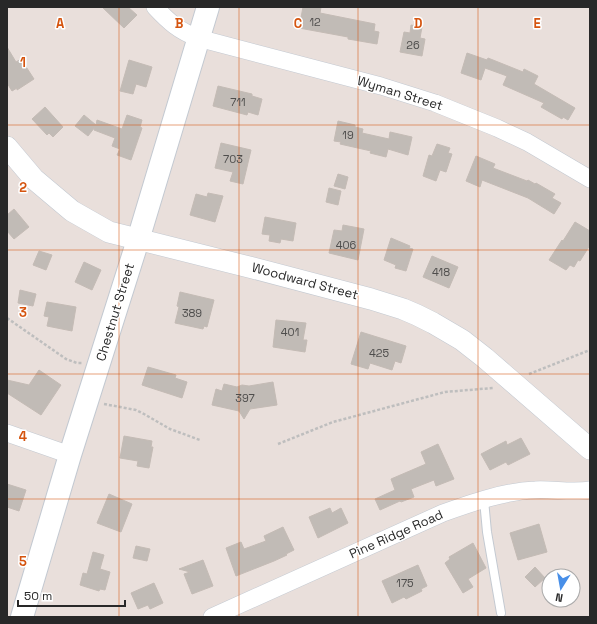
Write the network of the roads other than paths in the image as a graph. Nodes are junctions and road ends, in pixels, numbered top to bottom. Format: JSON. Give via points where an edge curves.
{"nodes":[{"id":1,"x":154,"y":7,"type":"edge"},
{"id":2,"x":208,"y":7,"type":"edge"},
{"id":3,"x":198,"y":38,"type":"junction"},
{"id":4,"x":7,"y":147,"type":"edge"},
{"id":5,"x":590,"y":179,"type":"edge"},
{"id":6,"x":138,"y":240,"type":"junction"},
{"id":7,"x":7,"y":433,"type":"edge"},
{"id":8,"x":590,"y":449,"type":"edge"},
{"id":9,"x":70,"y":455,"type":"junction"},
{"id":10,"x":590,"y":490,"type":"edge"},
{"id":11,"x":484,"y":500,"type":"junction"},
{"id":12,"x":501,"y":613,"type":"dead end"},
{"id":13,"x":22,"y":617,"type":"edge"},
{"id":14,"x":212,"y":617,"type":"edge"}],
"edges":[{"from":1,"to":3,"type":"street","name":"Wyman Street","via":[[179,30]]},
{"from":2,"to":3,"type":"main road","name":"Chestnut Street"},
{"from":3,"to":5,"type":"street","name":"Wyman Street","via":[[381,86],[435,103],[527,142]]},
{"from":3,"to":6,"type":"main road","name":"Chestnut Street"},
{"from":4,"to":6,"type":"street","name":"Woodward Street","via":[[34,179],[72,211],[109,232]]},
{"from":6,"to":8,"type":"street","name":"Woodward Street","via":[[371,299],[418,315],[462,340]]},
{"from":6,"to":9,"type":"main road","name":"Chestnut Street"},
{"from":7,"to":9,"type":"street"},
{"from":9,"to":13,"type":"main road","name":"Chestnut Street"},
{"from":10,"to":11,"type":"street","name":"Pine Ridge Road","via":[[524,490]]},
{"from":11,"to":12,"type":"lane"},
{"from":11,"to":14,"type":"street","name":"Pine Ridge Road","via":[[443,513]]}]}
